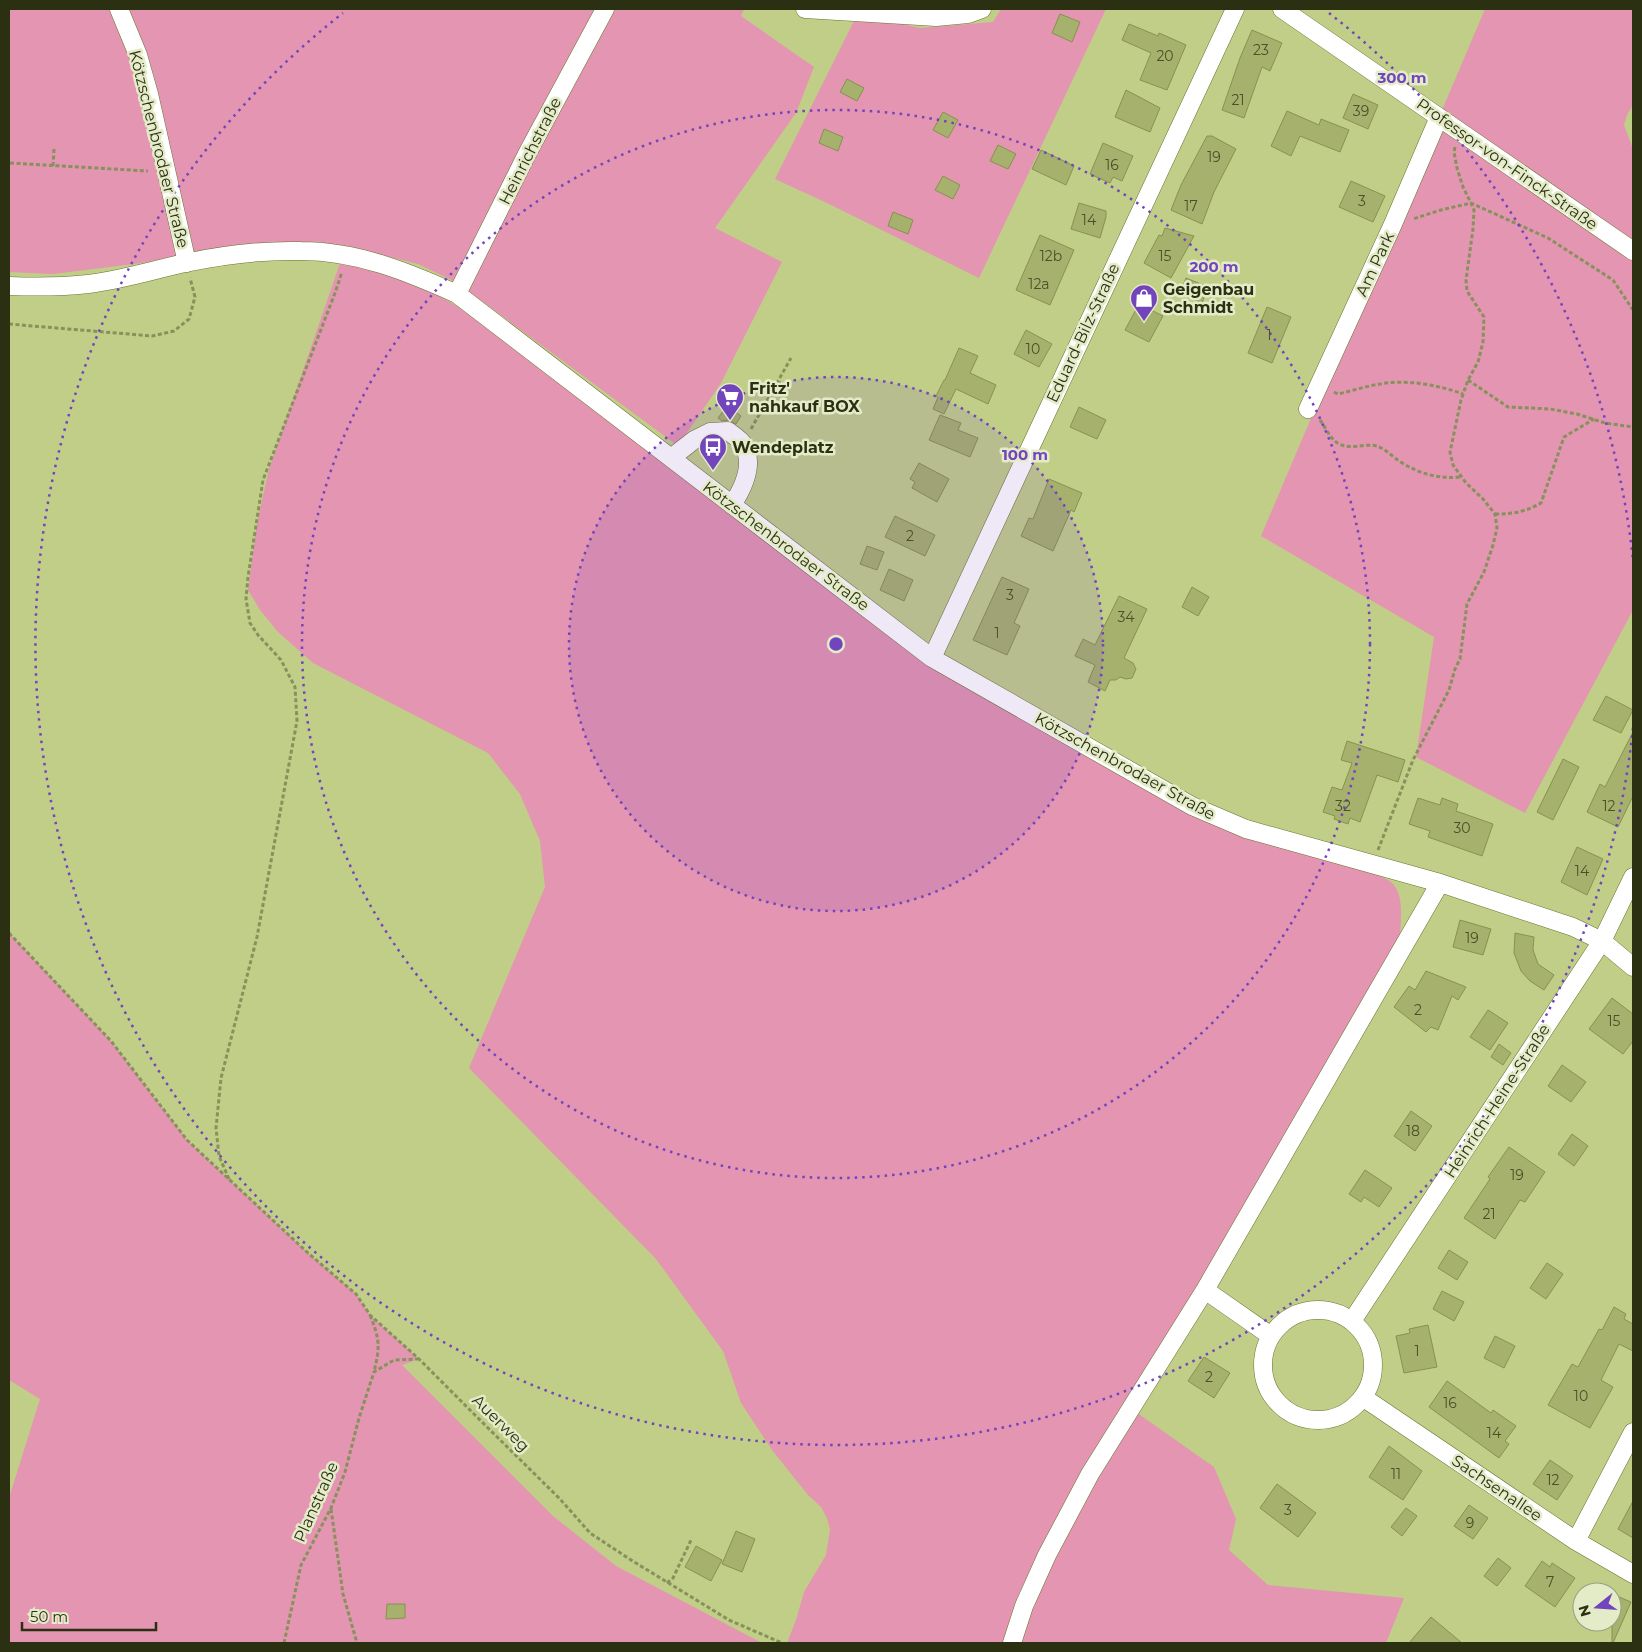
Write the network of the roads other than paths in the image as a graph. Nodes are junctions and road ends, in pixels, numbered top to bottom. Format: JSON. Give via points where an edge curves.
{"nodes":[{"id":1,"x":119,"y":9,"type":"edge"},
{"id":2,"x":606,"y":9,"type":"edge"},
{"id":3,"x":805,"y":9,"type":"edge"},
{"id":4,"x":982,"y":9,"type":"edge"},
{"id":5,"x":1235,"y":9,"type":"edge"},
{"id":6,"x":1282,"y":9,"type":"edge"},
{"id":7,"x":1439,"y":117,"type":"junction"},
{"id":8,"x":1633,"y":251,"type":"edge"},
{"id":9,"x":187,"y":263,"type":"junction"},
{"id":10,"x":9,"y":286,"type":"edge"},
{"id":11,"x":457,"y":294,"type":"junction"},
{"id":12,"x":1308,"y":409,"type":"road end"},
{"id":13,"x":671,"y":458,"type":"junction"},
{"id":14,"x":732,"y":505,"type":"junction"},
{"id":15,"x":932,"y":658,"type":"junction"},
{"id":16,"x":1633,"y":877,"type":"edge"},
{"id":17,"x":1440,"y":883,"type":"junction"},
{"id":18,"x":1602,"y":942,"type":"junction"},
{"id":19,"x":1633,"y":967,"type":"edge"},
{"id":20,"x":1205,"y":1290,"type":"junction"},
{"id":21,"x":1352,"y":1321,"type":"junction"},
{"id":22,"x":1271,"y":1336,"type":"junction"},
{"id":23,"x":1364,"y":1398,"type":"junction"},
{"id":24,"x":1633,"y":1432,"type":"edge"},
{"id":25,"x":1576,"y":1541,"type":"junction"},
{"id":26,"x":1633,"y":1574,"type":"edge"},
{"id":27,"x":1012,"y":1643,"type":"edge"}],
"edges":[{"from":1,"to":9,"type":"street","name":"Kötzschenbrodaer Straße","via":[[138,55],[149,94]]},
{"from":2,"to":11,"type":"street","name":"Heinrichstraße","via":[[528,152]]},
{"from":3,"to":4,"type":"street","via":[[936,17],[968,14]]},
{"from":5,"to":15,"type":"street","name":"Eduard-Bilz-Straße"},
{"from":6,"to":7,"type":"street","name":"Professor-von-Finck-Straße"},
{"from":7,"to":8,"type":"street","name":"Professor-von-Finck-Straße"},
{"from":7,"to":12,"type":"street","name":"Am Park"},
{"from":9,"to":10,"type":"street","via":[[90,284]]},
{"from":9,"to":11,"type":"street","name":"Kötzschenbrodaer Straße","via":[[261,252],[303,250],[347,255],[403,270]]},
{"from":11,"to":13,"type":"street","name":"Kötzschenbrodaer Straße"},
{"from":13,"to":14,"type":"street","name":"Kötzschenbrodaer Straße"},
{"from":13,"to":14,"type":"street","via":[[710,432],[728,431],[743,443],[749,460],[745,482]]},
{"from":14,"to":15,"type":"street","name":"Kötzschenbrodaer Straße"},
{"from":15,"to":17,"type":"street","name":"Kötzschenbrodaer Straße","via":[[1192,806],[1246,829]]},
{"from":16,"to":18,"type":"street","name":"Heinrich-Heine-Straße"},
{"from":17,"to":18,"type":"street","name":"Kötzschenbrodaer Straße","via":[[1573,927]]},
{"from":17,"to":20,"type":"street"},
{"from":18,"to":19,"type":"street","name":"Kötzschenbrodaer Straße"},
{"from":18,"to":21,"type":"street","name":"Heinrich-Heine-Straße"},
{"from":20,"to":22,"type":"street"},
{"from":20,"to":27,"type":"street","via":[[1090,1474],[1047,1556],[1024,1606]]},
{"from":21,"to":22,"type":"street","via":[[1336,1312],[1317,1309],[1299,1312],[1283,1322]]},
{"from":21,"to":23,"type":"street","via":[[1367,1337],[1374,1357],[1372,1379]]},
{"from":22,"to":23,"type":"street","via":[[1264,1353],[1263,1372],[1268,1390],[1280,1406],[1296,1416],[1314,1421],[1333,1419],[1350,1411]]},
{"from":23,"to":25,"type":"street","name":"Sachsenallee"},
{"from":24,"to":25,"type":"street"},
{"from":25,"to":26,"type":"street","name":"Sachsenallee"}]}
